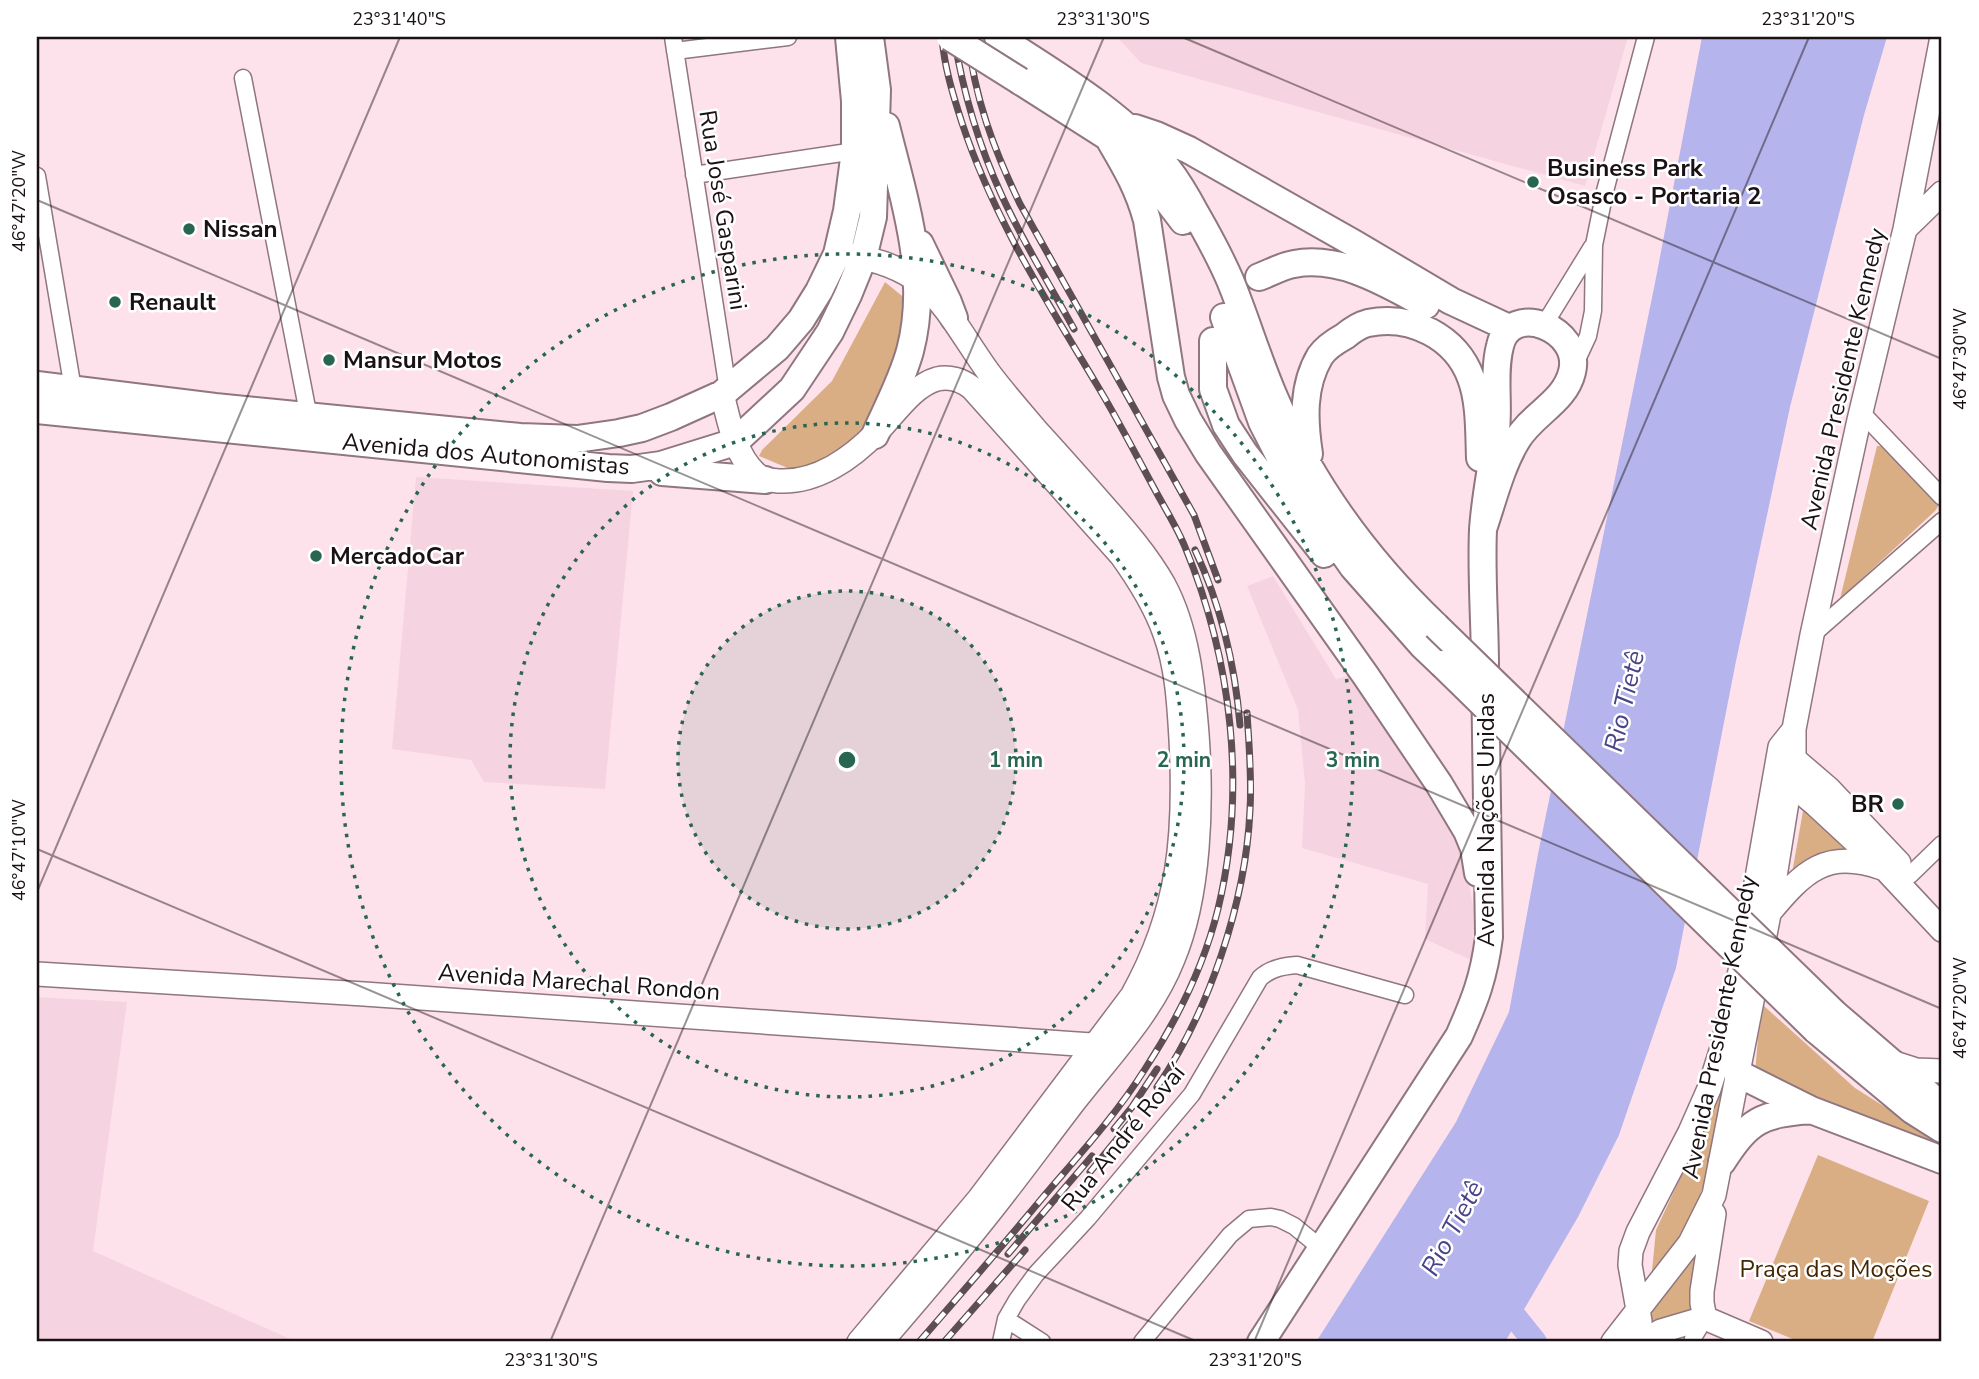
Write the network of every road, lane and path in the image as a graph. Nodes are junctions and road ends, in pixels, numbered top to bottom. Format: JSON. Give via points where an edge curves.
{"nodes":[{"id":1,"x":788,"y":37,"type":"edge"},
{"id":2,"x":849,"y":37,"type":"edge"},
{"id":3,"x":870,"y":37,"type":"edge"},
{"id":4,"x":950,"y":37,"type":"edge"},
{"id":5,"x":998,"y":37,"type":"edge"},
{"id":6,"x":1646,"y":37,"type":"edge"},
{"id":7,"x":1942,"y":39,"type":"edge"},
{"id":8,"x":674,"y":44,"type":"edge"},
{"id":9,"x":1028,"y":71,"type":"junction"},
{"id":10,"x":243,"y":78,"type":"dead end"},
{"id":11,"x":877,"y":90,"type":"junction"},
{"id":12,"x":1117,"y":131,"type":"junction"},
{"id":13,"x":855,"y":151,"type":"junction"},
{"id":14,"x":694,"y":175,"type":"junction"},
{"id":15,"x":37,"y":176,"type":"edge"},
{"id":16,"x":1942,"y":193,"type":"edge"},
{"id":17,"x":911,"y":228,"type":"junction"},
{"id":18,"x":1905,"y":229,"type":"junction"},
{"id":19,"x":1594,"y":245,"type":"junction"},
{"id":20,"x":850,"y":256,"type":"junction"},
{"id":21,"x":1259,"y":277,"type":"dead end"},
{"id":22,"x":918,"y":279,"type":"junction"},
{"id":23,"x":954,"y":318,"type":"junction"},
{"id":24,"x":1544,"y":325,"type":"junction"},
{"id":25,"x":1505,"y":333,"type":"junction"},
{"id":26,"x":1213,"y":341,"type":"dead end"},
{"id":27,"x":1574,"y":366,"type":"junction"},
{"id":28,"x":37,"y":386,"type":"edge"},
{"id":29,"x":73,"y":389,"type":"junction"},
{"id":30,"x":725,"y":392,"type":"junction"},
{"id":31,"x":1475,"y":399,"type":"junction"},
{"id":32,"x":37,"y":410,"type":"edge"},
{"id":33,"x":1861,"y":412,"type":"junction"},
{"id":34,"x":1497,"y":417,"type":"junction"},
{"id":35,"x":309,"y":418,"type":"junction"},
{"id":36,"x":1534,"y":418,"type":"junction"},
{"id":37,"x":875,"y":435,"type":"junction"},
{"id":38,"x":735,"y":442,"type":"junction"},
{"id":39,"x":632,"y":469,"type":"junction"},
{"id":40,"x":1312,"y":471,"type":"junction"},
{"id":41,"x":765,"y":480,"type":"junction"},
{"id":42,"x":1942,"y":497,"type":"edge"},
{"id":43,"x":1942,"y":521,"type":"edge"},
{"id":44,"x":1483,"y":529,"type":"junction"},
{"id":45,"x":1429,"y":635,"type":"junction"},
{"id":46,"x":1812,"y":635,"type":"junction"},
{"id":47,"x":1789,"y":745,"type":"junction"},
{"id":48,"x":1487,"y":777,"type":"junction"},
{"id":49,"x":1783,"y":777,"type":"junction"},
{"id":50,"x":1439,"y":784,"type":"junction"},
{"id":51,"x":1942,"y":844,"type":"edge"},
{"id":52,"x":1885,"y":869,"type":"junction"},
{"id":53,"x":1910,"y":875,"type":"junction"},
{"id":54,"x":1942,"y":908,"type":"edge"},
{"id":55,"x":1769,"y":914,"type":"junction"},
{"id":56,"x":1942,"y":930,"type":"edge"},
{"id":57,"x":1489,"y":937,"type":"junction"},
{"id":58,"x":37,"y":974,"type":"edge"},
{"id":59,"x":1405,"y":995,"type":"dead end"},
{"id":60,"x":1825,"y":1021,"type":"junction"},
{"id":61,"x":1107,"y":1046,"type":"junction"},
{"id":62,"x":1722,"y":1048,"type":"junction"},
{"id":63,"x":1888,"y":1061,"type":"junction"},
{"id":64,"x":1942,"y":1071,"type":"edge"},
{"id":65,"x":1737,"y":1073,"type":"junction"},
{"id":66,"x":1942,"y":1106,"type":"edge"},
{"id":67,"x":1811,"y":1110,"type":"junction"},
{"id":68,"x":1942,"y":1129,"type":"edge"},
{"id":69,"x":1942,"y":1160,"type":"edge"},
{"id":70,"x":1722,"y":1162,"type":"junction"},
{"id":71,"x":1714,"y":1195,"type":"junction"},
{"id":72,"x":1321,"y":1248,"type":"junction"},
{"id":73,"x":1637,"y":1311,"type":"junction"},
{"id":74,"x":1705,"y":1318,"type":"junction"},
{"id":75,"x":1006,"y":1319,"type":"junction"},
{"id":76,"x":859,"y":1342,"type":"edge"},
{"id":77,"x":881,"y":1342,"type":"edge"},
{"id":78,"x":1002,"y":1342,"type":"edge"},
{"id":79,"x":1042,"y":1342,"type":"edge"},
{"id":80,"x":1142,"y":1342,"type":"edge"},
{"id":81,"x":1261,"y":1342,"type":"edge"},
{"id":82,"x":1613,"y":1342,"type":"edge"},
{"id":83,"x":1640,"y":1342,"type":"edge"},
{"id":84,"x":1692,"y":1342,"type":"edge"},
{"id":85,"x":1761,"y":1342,"type":"edge"}],
"edges":[{"from":1,"to":8,"type":"street"},
{"from":2,"to":13,"type":"main road","name":"Avenida dos Autonomistas"},
{"from":3,"to":11,"type":"main road","name":"Avenida dos Autonomistas"},
{"from":4,"to":9,"type":"main road","bridge":true},
{"from":5,"to":9,"type":"main road"},
{"from":6,"to":19,"type":"street"},
{"from":7,"to":18,"type":"main road","name":"Avenida Presidente Kennedy"},
{"from":8,"to":14,"type":"street","name":"Rua José Gasparini"},
{"from":9,"to":12,"type":"main road"},
{"from":10,"to":35,"type":"street"},
{"from":11,"to":17,"type":"main road"},
{"from":11,"to":20,"type":"main road","name":"Avenida dos Autonomistas","via":[[873,217]]},
{"from":12,"to":25,"type":"main road","via":[[1156,135],[1189,150]]},
{"from":12,"to":40,"type":"main road","via":[[1150,148],[1170,171],[1203,226],[1229,279],[1274,397]]},
{"from":12,"to":45,"type":"main road","via":[[1187,228],[1203,259],[1262,422],[1290,477],[1353,567]]},
{"from":12,"to":50,"type":"main road","via":[[1147,220],[1169,368],[1188,420]]},
{"from":13,"to":14,"type":"street"},
{"from":13,"to":20,"type":"main road","name":"Avenida dos Autonomistas","via":[[848,211]]},
{"from":14,"to":30,"type":"street","name":"Rua José Gasparini"},
{"from":15,"to":29,"type":"street"},
{"from":16,"to":18,"type":"main road"},
{"from":17,"to":22,"type":"main road"},
{"from":17,"to":23,"type":"main road"},
{"from":18,"to":33,"type":"main road","name":"Avenida Presidente Kennedy"},
{"from":19,"to":24,"type":"street"},
{"from":19,"to":27,"type":"street","via":[[1593,311]]},
{"from":20,"to":22,"type":"main road","via":[[892,265]]},
{"from":20,"to":30,"type":"main road","name":"Avenida dos Autonomistas","via":[[777,348]]},
{"from":20,"to":38,"type":"main road","name":"Avenida dos Autonomistas","via":[[848,295],[830,331],[792,389]]},
{"from":21,"to":25,"type":"main road","via":[[1294,264],[1335,264],[1385,284],[1477,332]]},
{"from":22,"to":23,"type":"main road"},
{"from":22,"to":37,"type":"main road","via":[[909,351]]},
{"from":23,"to":61,"type":"main road","via":[[1005,394],[1133,540],[1166,589],[1184,637],[1198,755],[1198,834],[1191,898],[1165,977],[1150,1002]]},
{"from":24,"to":25,"type":"main road","via":[[1527,322]]},
{"from":24,"to":27,"type":"main road","via":[[1564,338]]},
{"from":25,"to":34,"type":"main road","name":"Avenida Nações Unidas","via":[[1496,362]]},
{"from":26,"to":45,"type":"main road","via":[[1213,389],[1226,425],[1245,454],[1339,573],[1393,629],[1406,639]]},
{"from":27,"to":36,"type":"main road","name":"Avenida Nações Unidas","via":[[1565,389]]},
{"from":28,"to":29,"type":"main road","name":"Avenida dos Autonomistas"},
{"from":29,"to":35,"type":"main road","name":"Avenida dos Autonomistas"},
{"from":30,"to":35,"type":"main road","name":"Avenida dos Autonomistas","via":[[642,428],[578,439]]},
{"from":30,"to":38,"type":"main road"},
{"from":31,"to":34,"type":"main road"},
{"from":31,"to":40,"type":"main road","via":[[1462,361],[1439,337],[1405,322],[1366,323],[1330,345],[1309,383],[1305,429]]},
{"from":31,"to":44,"type":"main road"},
{"from":32,"to":39,"type":"main road","name":"Avenida dos Autonomistas"},
{"from":33,"to":42,"type":"street"},
{"from":33,"to":46,"type":"main road","name":"Avenida Presidente Kennedy"},
{"from":34,"to":36,"type":"main road","via":[[1520,422]]},
{"from":34,"to":44,"type":"main road","name":"Avenida Nações Unidas"},
{"from":36,"to":44,"type":"main road","name":"Avenida Nações Unidas","via":[[1510,453]]},
{"from":37,"to":41,"type":"main road","via":[[809,479]]},
{"from":37,"to":61,"type":"main road","via":[[928,383],[947,378],[964,383],[1121,555],[1146,592],[1165,634],[1175,674],[1183,783],[1176,879],[1161,937]]},
{"from":38,"to":39,"type":"main road","name":"Avenida dos Autonomistas","via":[[688,458]]},
{"from":38,"to":41,"type":"main road","via":[[751,469]]},
{"from":39,"to":41,"type":"main road"},
{"from":40,"to":45,"type":"main road","via":[[1338,513],[1402,591]]},
{"from":43,"to":46,"type":"street"},
{"from":44,"to":48,"type":"main road","name":"Avenida Nações Unidas"},
{"from":45,"to":60,"type":"main road","bridge":true},
{"from":45,"to":60,"type":"main road","bridge":true,"via":[[1442,664]]},
{"from":46,"to":47,"type":"main road","name":"Avenida Presidente Kennedy"},
{"from":47,"to":49,"type":"main road","name":"Avenida Presidente Kennedy"},
{"from":47,"to":53,"type":"main road"},
{"from":48,"to":50,"type":"main road","via":[[1471,792],[1460,793]]},
{"from":48,"to":57,"type":"main road","name":"Avenida Nações Unidas"},
{"from":49,"to":52,"type":"main road"},
{"from":49,"to":55,"type":"main road","name":"Avenida Presidente Kennedy"},
{"from":49,"to":62,"type":"main road","name":"Avenida Presidente Kennedy"},
{"from":50,"to":57,"type":"main road","via":[[1474,848]]},
{"from":51,"to":53,"type":"street"},
{"from":52,"to":55,"type":"main road","via":[[1862,861],[1830,862],[1788,890]]},
{"from":52,"to":56,"type":"main road"},
{"from":53,"to":54,"type":"main road"},
{"from":55,"to":65,"type":"main road","name":"Avenida Presidente Kennedy"},
{"from":57,"to":72,"type":"main road","name":"Avenida Nações Unidas","via":[[1477,997],[1459,1036]]},
{"from":58,"to":61,"type":"main road","name":"Avenida Marechal Rondon"},
{"from":59,"to":75,"type":"street","name":"Rua André Rovaí","via":[[1297,965],[1264,974],[1192,1094],[1036,1274]]},
{"from":60,"to":63,"type":"main road"},
{"from":60,"to":68,"type":"main road","via":[[1912,1110]]},
{"from":61,"to":76,"type":"main road"},
{"from":61,"to":77,"type":"main road","via":[[992,1210]]},
{"from":62,"to":65,"type":"main road"},
{"from":62,"to":73,"type":"main road","name":"Avenida Presidente Kennedy","via":[[1690,1132],[1631,1251]]},
{"from":63,"to":64,"type":"main road","via":[[1916,1070]]},
{"from":63,"to":66,"type":"main road"},
{"from":65,"to":67,"type":"main road"},
{"from":65,"to":70,"type":"main road","name":"Avenida Presidente Kennedy"},
{"from":67,"to":69,"type":"main road"},
{"from":67,"to":70,"type":"main road","via":[[1757,1122],[1739,1136]]},
{"from":70,"to":71,"type":"main road","name":"Avenida Presidente Kennedy"},
{"from":71,"to":73,"type":"main road","name":"Avenida Presidente Kennedy","via":[[1690,1243]]},
{"from":71,"to":74,"type":"main road","via":[[1702,1291]]},
{"from":72,"to":80,"type":"street","via":[[1280,1219],[1249,1219],[1230,1235]]},
{"from":72,"to":81,"type":"main road","name":"Avenida Nações Unidas"},
{"from":73,"to":82,"type":"main road","name":"Avenida Presidente Kennedy"},
{"from":73,"to":83,"type":"main road","name":"Avenida Presidente Kennedy"},
{"from":74,"to":83,"type":"main road"},
{"from":74,"to":84,"type":"street"},
{"from":74,"to":85,"type":"main road"},
{"from":75,"to":78,"type":"street","name":"Rua André Rovaí"},
{"from":75,"to":79,"type":"street"}]}
